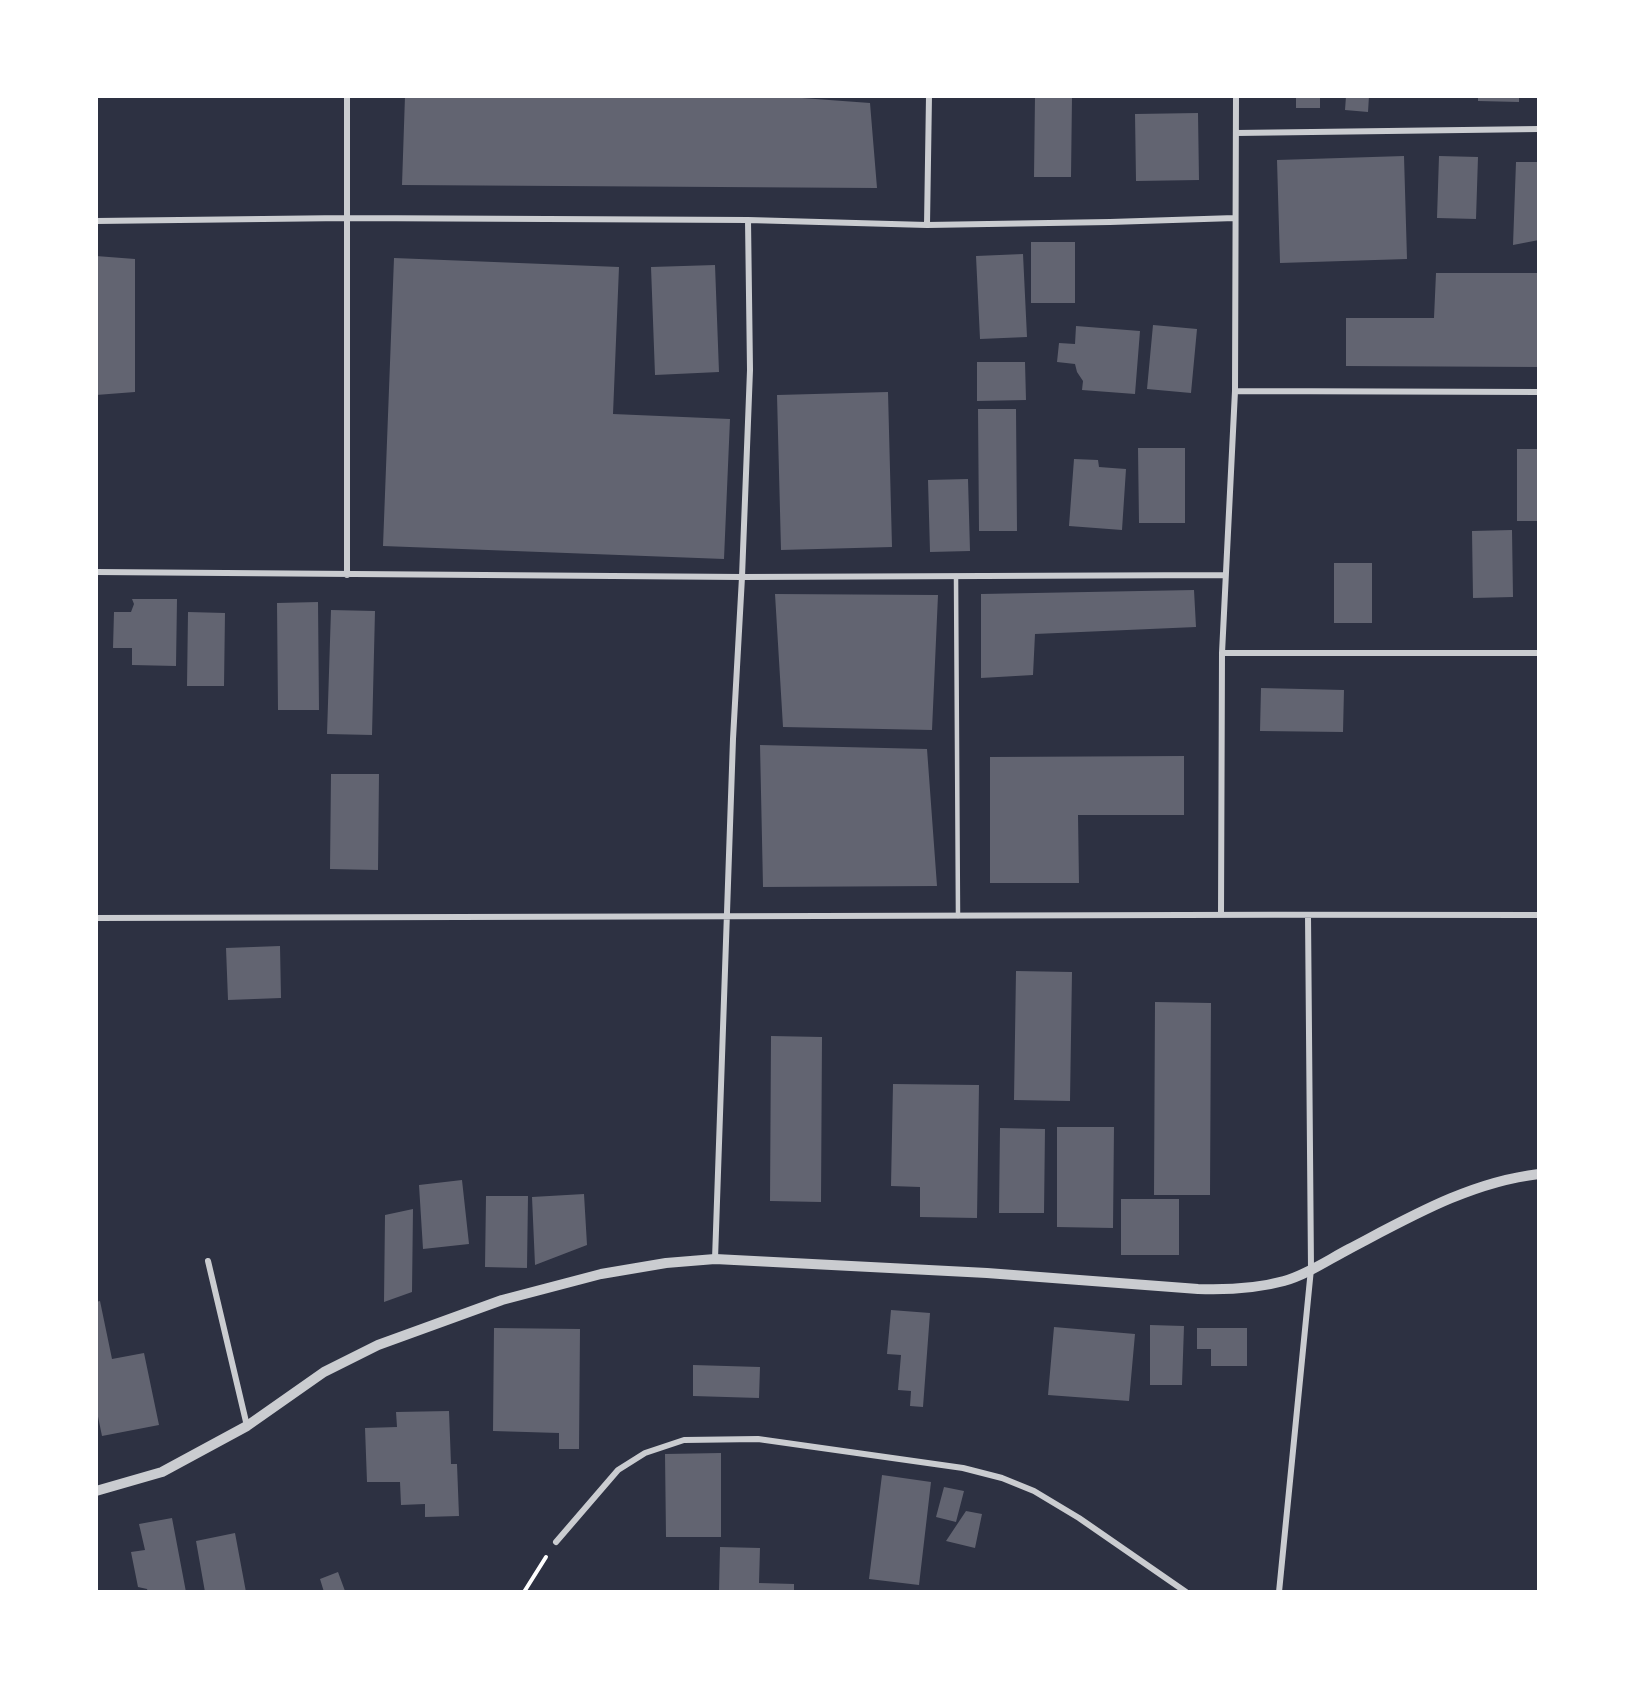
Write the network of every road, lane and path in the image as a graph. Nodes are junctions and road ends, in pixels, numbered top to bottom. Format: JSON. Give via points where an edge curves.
{"nodes":[{"id":1,"x":347,"y":96,"type":"edge"},
{"id":2,"x":929,"y":96,"type":"edge"},
{"id":3,"x":1236,"y":96,"type":"edge"},
{"id":4,"x":1539,"y":129,"type":"edge"},
{"id":5,"x":1236,"y":133,"type":"junction"},
{"id":6,"x":346,"y":218,"type":"junction"},
{"id":7,"x":1235,"y":218,"type":"junction"},
{"id":8,"x":96,"y":220,"type":"edge"},
{"id":9,"x":748,"y":220,"type":"junction"},
{"id":10,"x":927,"y":225,"type":"junction"},
{"id":11,"x":1234,"y":391,"type":"junction"},
{"id":12,"x":1539,"y":392,"type":"edge"},
{"id":13,"x":96,"y":572,"type":"edge"},
{"id":14,"x":347,"y":575,"type":"junction"},
{"id":15,"x":1225,"y":575,"type":"junction"},
{"id":16,"x":956,"y":576,"type":"junction"},
{"id":17,"x":742,"y":577,"type":"junction"},
{"id":18,"x":1222,"y":653,"type":"junction"},
{"id":19,"x":1539,"y":653,"type":"edge"},
{"id":20,"x":1221,"y":914,"type":"junction"},
{"id":21,"x":728,"y":915,"type":"junction"},
{"id":22,"x":1308,"y":915,"type":"junction"},
{"id":23,"x":1539,"y":915,"type":"edge"},
{"id":24,"x":958,"y":916,"type":"junction"},
{"id":25,"x":96,"y":918,"type":"edge"},
{"id":26,"x":1539,"y":1174,"type":"edge"},
{"id":27,"x":715,"y":1259,"type":"junction"},
{"id":28,"x":208,"y":1261,"type":"dead end"},
{"id":29,"x":1311,"y":1269,"type":"junction"},
{"id":30,"x":248,"y":1426,"type":"junction"},
{"id":31,"x":96,"y":1491,"type":"edge"},
{"id":32,"x":556,"y":1542,"type":"joint"},
{"id":33,"x":524,"y":1592,"type":"edge"},
{"id":34,"x":1186,"y":1592,"type":"edge"},
{"id":35,"x":1279,"y":1592,"type":"edge"}],
"edges":[{"from":1,"to":6,"type":"street"},
{"from":2,"to":10,"type":"street"},
{"from":3,"to":5,"type":"street"},
{"from":4,"to":5,"type":"street"},
{"from":5,"to":7,"type":"street"},
{"from":6,"to":8,"type":"street"},
{"from":6,"to":9,"type":"street"},
{"from":6,"to":14,"type":"street"},
{"from":7,"to":10,"type":"street"},
{"from":7,"to":11,"type":"street"},
{"from":9,"to":10,"type":"street"},
{"from":9,"to":17,"type":"street","via":[[750,370]]},
{"from":11,"to":12,"type":"street"},
{"from":11,"to":15,"type":"street"},
{"from":13,"to":14,"type":"street"},
{"from":14,"to":17,"type":"street"},
{"from":15,"to":16,"type":"street"},
{"from":15,"to":18,"type":"street"},
{"from":16,"to":17,"type":"street"},
{"from":16,"to":24,"type":"lane"},
{"from":17,"to":21,"type":"street"},
{"from":18,"to":19,"type":"street"},
{"from":18,"to":20,"type":"street"},
{"from":20,"to":22,"type":"street"},
{"from":20,"to":24,"type":"street"},
{"from":21,"to":24,"type":"street"},
{"from":21,"to":25,"type":"street"},
{"from":21,"to":27,"type":"street"},
{"from":22,"to":23,"type":"street"},
{"from":22,"to":29,"type":"street"},
{"from":26,"to":29,"type":"street","via":[[1490,1183],[1452,1197]]},
{"from":27,"to":29,"type":"street","via":[[1225,1290],[1256,1288]]},
{"from":27,"to":30,"type":"street","via":[[601,1274],[447,1319],[378,1345],[324,1372]]},
{"from":28,"to":30,"type":"street"},
{"from":29,"to":35,"type":"street"},
{"from":30,"to":31,"type":"street","via":[[162,1472]]},
{"from":32,"to":33,"type":"path"},
{"from":32,"to":34,"type":"street","via":[[618,1470],[645,1453],[684,1440],[758,1439],[963,1468],[1002,1478],[1034,1491],[1079,1518]]}]}
